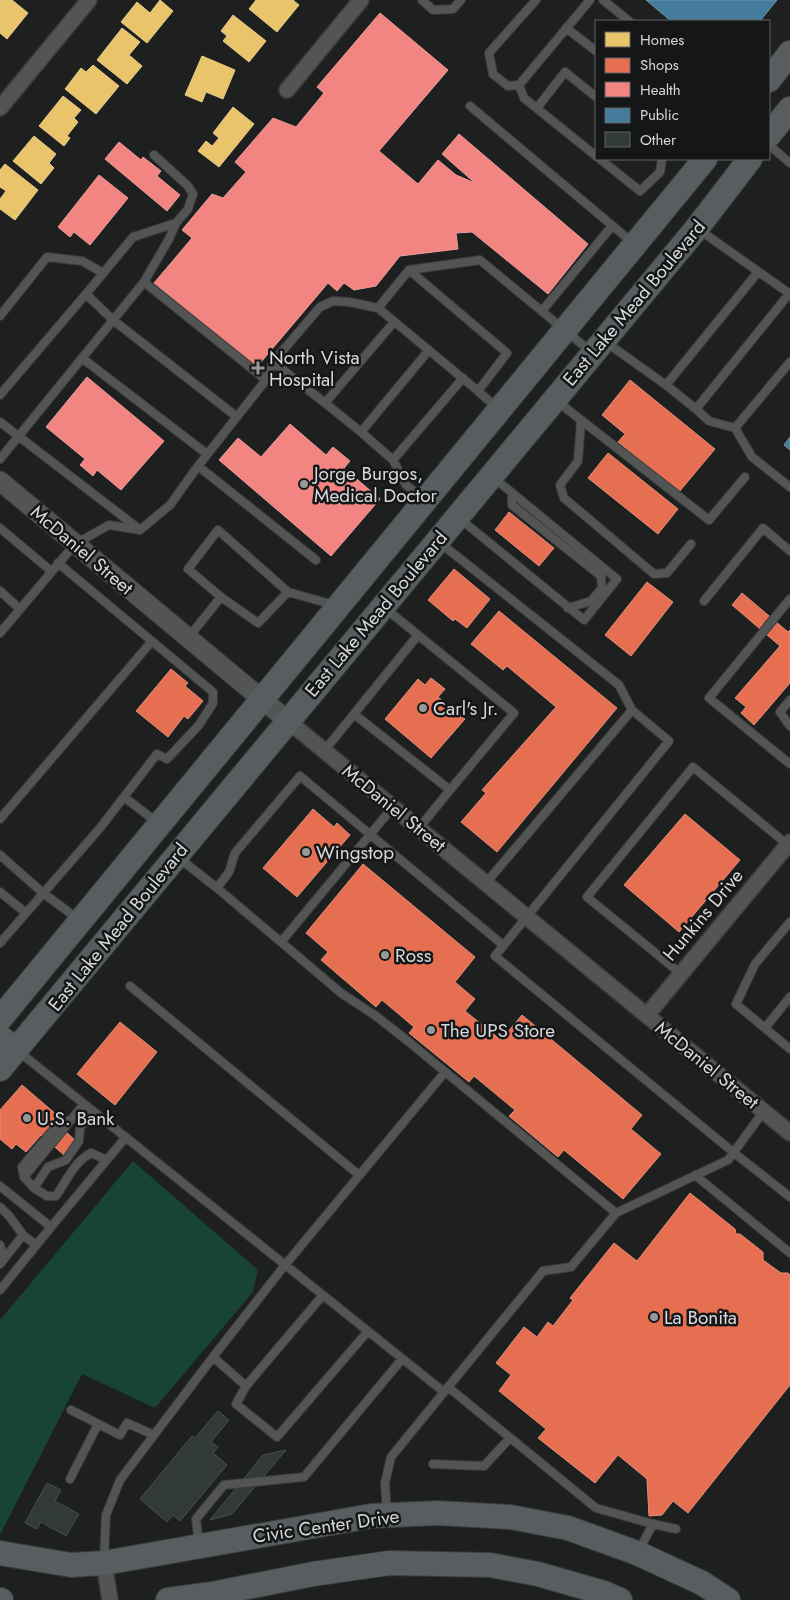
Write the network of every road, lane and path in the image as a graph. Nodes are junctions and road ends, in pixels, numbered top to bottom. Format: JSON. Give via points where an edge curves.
{"nodes":[{"id":1,"x":89,"y":0,"type":"edge"},
{"id":2,"x":361,"y":0,"type":"edge"},
{"id":3,"x":422,"y":0,"type":"edge"},
{"id":4,"x":461,"y":0,"type":"edge"},
{"id":5,"x":536,"y":0,"type":"edge"},
{"id":6,"x":590,"y":0,"type":"edge"},
{"id":7,"x":603,"y":0,"type":"edge"},
{"id":8,"x":628,"y":20,"type":"edge"},
{"id":9,"x":566,"y":28,"type":"junction"},
{"id":10,"x":595,"y":51,"type":"edge"},
{"id":11,"x":790,"y":53,"type":"edge"},
{"id":12,"x":770,"y":79,"type":"edge"},
{"id":13,"x":519,"y":85,"type":"junction"},
{"id":14,"x":288,"y":90,"type":"dead end"},
{"id":15,"x":595,"y":96,"type":"edge"},
{"id":16,"x":470,"y":106,"type":"dead end"},
{"id":17,"x":0,"y":108,"type":"edge"},
{"id":18,"x":537,"y":108,"type":"junction"},
{"id":19,"x":790,"y":109,"type":"edge"},
{"id":20,"x":770,"y":134,"type":"edge"},
{"id":21,"x":770,"y":146,"type":"edge"},
{"id":22,"x":595,"y":155,"type":"edge"},
{"id":23,"x":154,"y":156,"type":"dead end"},
{"id":24,"x":601,"y":160,"type":"edge"},
{"id":25,"x":662,"y":160,"type":"edge"},
{"id":26,"x":704,"y":160,"type":"edge"},
{"id":27,"x":749,"y":160,"type":"edge"},
{"id":28,"x":790,"y":163,"type":"edge"},
{"id":29,"x":176,"y":223,"type":"junction"},
{"id":30,"x":612,"y":226,"type":"junction"},
{"id":31,"x":696,"y":228,"type":"junction"},
{"id":32,"x":635,"y":245,"type":"junction"},
{"id":33,"x":408,"y":270,"type":"junction"},
{"id":34,"x":758,"y":272,"type":"junction"},
{"id":35,"x":103,"y":273,"type":"junction"},
{"id":36,"x":144,"y":282,"type":"junction"},
{"id":37,"x":86,"y":294,"type":"junction"},
{"id":38,"x":790,"y":294,"type":"edge"},
{"id":39,"x":378,"y":308,"type":"junction"},
{"id":40,"x":542,"y":311,"type":"junction"},
{"id":41,"x":0,"y":316,"type":"edge"},
{"id":42,"x":113,"y":320,"type":"junction"},
{"id":43,"x":394,"y":322,"type":"junction"},
{"id":44,"x":565,"y":330,"type":"junction"},
{"id":45,"x":598,"y":346,"type":"junction"},
{"id":46,"x":429,"y":350,"type":"junction"},
{"id":47,"x":82,"y":358,"type":"junction"},
{"id":48,"x":272,"y":362,"type":"junction"},
{"id":49,"x":790,"y":362,"type":"edge"},
{"id":50,"x":463,"y":378,"type":"junction"},
{"id":51,"x":266,"y":380,"type":"junction"},
{"id":52,"x":666,"y":385,"type":"junction"},
{"id":53,"x":478,"y":391,"type":"junction"},
{"id":54,"x":0,"y":394,"type":"edge"},
{"id":55,"x":554,"y":399,"type":"junction"},
{"id":56,"x":325,"y":403,"type":"junction"},
{"id":57,"x":696,"y":409,"type":"junction"},
{"id":58,"x":499,"y":410,"type":"junction"},
{"id":59,"x":237,"y":417,"type":"junction"},
{"id":60,"x":581,"y":420,"type":"junction"},
{"id":61,"x":0,"y":422,"type":"edge"},
{"id":62,"x":735,"y":428,"type":"junction"},
{"id":63,"x":361,"y":432,"type":"junction"},
{"id":64,"x":18,"y":436,"type":"junction"},
{"id":65,"x":207,"y":454,"type":"junction"},
{"id":66,"x":0,"y":459,"type":"edge"},
{"id":67,"x":393,"y":460,"type":"junction"},
{"id":68,"x":198,"y":466,"type":"junction"},
{"id":69,"x":491,"y":475,"type":"junction"},
{"id":70,"x":745,"y":477,"type":"dead end"},
{"id":71,"x":0,"y":481,"type":"edge"},
{"id":72,"x":790,"y":487,"type":"edge"},
{"id":73,"x":512,"y":492,"type":"junction"},
{"id":74,"x":425,"y":500,"type":"junction"},
{"id":75,"x":457,"y":516,"type":"junction"},
{"id":76,"x":0,"y":528,"type":"edge"},
{"id":77,"x":140,"y":530,"type":"junction"},
{"id":78,"x":437,"y":540,"type":"junction"},
{"id":79,"x":75,"y":544,"type":"junction"},
{"id":80,"x":691,"y":544,"type":"dead end"},
{"id":81,"x":790,"y":551,"type":"edge"},
{"id":82,"x":316,"y":560,"type":"dead end"},
{"id":83,"x":58,"y":563,"type":"junction"},
{"id":84,"x":51,"y":572,"type":"junction"},
{"id":85,"x":0,"y":591,"type":"edge"},
{"id":86,"x":288,"y":592,"type":"junction"},
{"id":87,"x":221,"y":597,"type":"junction"},
{"id":88,"x":790,"y":600,"type":"edge"},
{"id":89,"x":704,"y":601,"type":"dead end"},
{"id":90,"x":338,"y":606,"type":"junction"},
{"id":91,"x":382,"y":606,"type":"junction"},
{"id":92,"x":568,"y":608,"type":"junction"},
{"id":93,"x":20,"y":609,"type":"junction"},
{"id":94,"x":0,"y":633,"type":"edge"},
{"id":95,"x":418,"y":635,"type":"junction"},
{"id":96,"x":188,"y":638,"type":"junction"},
{"id":97,"x":152,"y":641,"type":"junction"},
{"id":98,"x":262,"y":699,"type":"junction"},
{"id":99,"x":790,"y":700,"type":"edge"},
{"id":100,"x":632,"y":710,"type":"junction"},
{"id":101,"x":354,"y":714,"type":"junction"},
{"id":102,"x":288,"y":720,"type":"junction"},
{"id":103,"x":790,"y":726,"type":"edge"},
{"id":104,"x":324,"y":751,"type":"junction"},
{"id":105,"x":790,"y":764,"type":"edge"},
{"id":106,"x":450,"y":790,"type":"junction"},
{"id":107,"x":124,"y":797,"type":"junction"},
{"id":108,"x":393,"y":807,"type":"junction"},
{"id":109,"x":0,"y":819,"type":"edge"},
{"id":110,"x":159,"y":824,"type":"junction"},
{"id":111,"x":419,"y":828,"type":"junction"},
{"id":112,"x":370,"y":834,"type":"junction"},
{"id":113,"x":789,"y":844,"type":"edge"},
{"id":114,"x":0,"y":855,"type":"edge"},
{"id":115,"x":176,"y":856,"type":"junction"},
{"id":116,"x":486,"y":883,"type":"junction"},
{"id":117,"x":217,"y":888,"type":"junction"},
{"id":118,"x":0,"y":892,"type":"edge"},
{"id":119,"x":43,"y":893,"type":"junction"},
{"id":120,"x":26,"y":912,"type":"junction"},
{"id":121,"x":526,"y":916,"type":"junction"},
{"id":122,"x":80,"y":920,"type":"junction"},
{"id":123,"x":790,"y":922,"type":"edge"},
{"id":124,"x":281,"y":942,"type":"junction"},
{"id":125,"x":0,"y":943,"type":"edge"},
{"id":126,"x":503,"y":945,"type":"junction"},
{"id":127,"x":680,"y":973,"type":"junction"},
{"id":128,"x":130,"y":986,"type":"dead end"},
{"id":129,"x":790,"y":997,"type":"edge"},
{"id":130,"x":647,"y":1015,"type":"junction"},
{"id":131,"x":0,"y":1019,"type":"edge"},
{"id":132,"x":765,"y":1028,"type":"junction"},
{"id":133,"x":8,"y":1043,"type":"edge"},
{"id":134,"x":790,"y":1049,"type":"edge"},
{"id":135,"x":0,"y":1069,"type":"edge"},
{"id":136,"x":445,"y":1072,"type":"junction"},
{"id":137,"x":84,"y":1104,"type":"junction"},
{"id":138,"x":93,"y":1111,"type":"junction"},
{"id":139,"x":764,"y":1111,"type":"junction"},
{"id":140,"x":790,"y":1133,"type":"edge"},
{"id":141,"x":126,"y":1137,"type":"junction"},
{"id":142,"x":734,"y":1152,"type":"junction"},
{"id":143,"x":107,"y":1160,"type":"junction"},
{"id":144,"x":359,"y":1175,"type":"junction"},
{"id":145,"x":695,"y":1175,"type":"junction"},
{"id":146,"x":0,"y":1186,"type":"edge"},
{"id":147,"x":34,"y":1188,"type":"junction"},
{"id":148,"x":790,"y":1197,"type":"edge"},
{"id":149,"x":0,"y":1208,"type":"edge"},
{"id":150,"x":616,"y":1213,"type":"junction"},
{"id":151,"x":51,"y":1226,"type":"junction"},
{"id":152,"x":23,"y":1235,"type":"junction"},
{"id":153,"x":0,"y":1245,"type":"edge"},
{"id":154,"x":36,"y":1245,"type":"junction"},
{"id":155,"x":790,"y":1253,"type":"edge"},
{"id":156,"x":2,"y":1262,"type":"edge"},
{"id":157,"x":285,"y":1265,"type":"junction"},
{"id":158,"x":1,"y":1286,"type":"edge"},
{"id":159,"x":323,"y":1295,"type":"junction"},
{"id":160,"x":368,"y":1331,"type":"junction"},
{"id":161,"x":213,"y":1357,"type":"junction"},
{"id":162,"x":402,"y":1358,"type":"junction"},
{"id":163,"x":246,"y":1386,"type":"junction"},
{"id":164,"x":446,"y":1390,"type":"junction"},
{"id":165,"x":71,"y":1410,"type":"dead end"},
{"id":166,"x":98,"y":1424,"type":"junction"},
{"id":167,"x":154,"y":1435,"type":"junction"},
{"id":168,"x":510,"y":1438,"type":"junction"},
{"id":169,"x":433,"y":1464,"type":"dead end"},
{"id":170,"x":70,"y":1479,"type":"dead end"},
{"id":171,"x":387,"y":1515,"type":"junction"},
{"id":172,"x":653,"y":1524,"type":"junction"},
{"id":173,"x":676,"y":1529,"type":"dead end"},
{"id":174,"x":200,"y":1546,"type":"junction"},
{"id":175,"x":0,"y":1553,"type":"edge"},
{"id":176,"x":637,"y":1553,"type":"junction"},
{"id":177,"x":104,"y":1563,"type":"junction"},
{"id":178,"x":110,"y":1600,"type":"edge"},
{"id":179,"x":168,"y":1600,"type":"edge"},
{"id":180,"x":620,"y":1600,"type":"edge"},
{"id":181,"x":728,"y":1600,"type":"edge"}],
"edges":[{"from":1,"to":17,"type":"street"},
{"from":2,"to":14,"type":"street"},
{"from":3,"to":4,"type":"lane","via":[[434,10],[453,10]]},
{"from":5,"to":13,"type":"lane","via":[[489,53],[493,74],[508,86]]},
{"from":6,"to":9,"type":"lane"},
{"from":7,"to":8,"type":"lane"},
{"from":9,"to":10,"type":"lane"},
{"from":9,"to":13,"type":"lane"},
{"from":11,"to":12,"type":"main road"},
{"from":13,"to":18,"type":"lane","via":[[524,98]]},
{"from":15,"to":18,"type":"lane","via":[[565,72]]},
{"from":16,"to":30,"type":"lane"},
{"from":18,"to":22,"type":"lane"},
{"from":19,"to":20,"type":"main road"},
{"from":21,"to":28,"type":"lane"},
{"from":23,"to":29,"type":"lane","via":[[193,194],[188,209]]},
{"from":24,"to":25,"type":"lane","via":[[640,191],[660,172]]},
{"from":26,"to":32,"type":"main road","name":"East Lake Mead Boulevard"},
{"from":27,"to":31,"type":"main road","name":"East Lake Mead Boulevard"},
{"from":29,"to":35,"type":"lane","via":[[133,237]]},
{"from":29,"to":36,"type":"lane"},
{"from":30,"to":32,"type":"lane"},
{"from":30,"to":40,"type":"lane"},
{"from":31,"to":34,"type":"lane"},
{"from":31,"to":45,"type":"main road","name":"East Lake Mead Boulevard"},
{"from":32,"to":44,"type":"main road","name":"East Lake Mead Boulevard"},
{"from":33,"to":39,"type":"lane"},
{"from":33,"to":40,"type":"lane","via":[[480,260]]},
{"from":33,"to":53,"type":"lane","via":[[507,353]]},
{"from":34,"to":38,"type":"lane"},
{"from":34,"to":52,"type":"lane"},
{"from":35,"to":37,"type":"lane"},
{"from":35,"to":41,"type":"lane","via":[[82,261],[47,258]]},
{"from":36,"to":42,"type":"lane"},
{"from":36,"to":51,"type":"lane"},
{"from":37,"to":42,"type":"lane"},
{"from":37,"to":54,"type":"lane"},
{"from":38,"to":57,"type":"lane"},
{"from":39,"to":43,"type":"lane"},
{"from":39,"to":48,"type":"lane","via":[[333,301],[320,307]]},
{"from":40,"to":44,"type":"lane"},
{"from":42,"to":47,"type":"lane"},
{"from":42,"to":59,"type":"lane"},
{"from":43,"to":46,"type":"lane"},
{"from":43,"to":56,"type":"lane"},
{"from":44,"to":45,"type":"lane"},
{"from":44,"to":58,"type":"main road","name":"East Lake Mead Boulevard"},
{"from":45,"to":52,"type":"lane"},
{"from":45,"to":55,"type":"main road","name":"East Lake Mead Boulevard"},
{"from":46,"to":50,"type":"lane"},
{"from":46,"to":63,"type":"lane"},
{"from":47,"to":64,"type":"lane"},
{"from":47,"to":65,"type":"lane"},
{"from":48,"to":51,"type":"lane"},
{"from":48,"to":56,"type":"lane"},
{"from":49,"to":62,"type":"lane"},
{"from":50,"to":53,"type":"lane"},
{"from":50,"to":67,"type":"lane"},
{"from":51,"to":59,"type":"lane"},
{"from":52,"to":57,"type":"lane"},
{"from":53,"to":58,"type":"lane"},
{"from":55,"to":60,"type":"lane"},
{"from":55,"to":69,"type":"main road","name":"East Lake Mead Boulevard"},
{"from":56,"to":63,"type":"lane"},
{"from":57,"to":62,"type":"lane","via":[[709,421]]},
{"from":58,"to":74,"type":"main road","name":"East Lake Mead Boulevard"},
{"from":59,"to":65,"type":"lane"},
{"from":60,"to":70,"type":"lane","via":[[709,520]]},
{"from":60,"to":80,"type":"lane","via":[[578,461],[560,485],[564,498],[654,574],[667,573]]},
{"from":61,"to":64,"type":"lane"},
{"from":62,"to":72,"type":"lane","via":[[752,457]]},
{"from":63,"to":67,"type":"lane"},
{"from":64,"to":66,"type":"lane"},
{"from":64,"to":77,"type":"lane"},
{"from":65,"to":68,"type":"lane"},
{"from":67,"to":74,"type":"lane","via":[[406,484]]},
{"from":68,"to":77,"type":"lane","via":[[170,505]]},
{"from":68,"to":82,"type":"lane"},
{"from":69,"to":73,"type":"lane"},
{"from":69,"to":74,"type":"main road","via":[[453,493]]},
{"from":69,"to":75,"type":"main road","name":"East Lake Mead Boulevard"},
{"from":71,"to":79,"type":"street","name":"McDaniel Street"},
{"from":73,"to":92,"type":"lane","via":[[512,505],[600,576],[602,588],[590,601]]},
{"from":73,"to":92,"type":"lane","via":[[617,579],[584,620]]},
{"from":74,"to":90,"type":"main road","name":"East Lake Mead Boulevard"},
{"from":75,"to":78,"type":"main road","name":"East Lake Mead Boulevard"},
{"from":75,"to":92,"type":"lane"},
{"from":76,"to":84,"type":"lane"},
{"from":77,"to":79,"type":"lane","via":[[109,525]]},
{"from":78,"to":91,"type":"main road","name":"East Lake Mead Boulevard"},
{"from":78,"to":100,"type":"lane","via":[[619,685]]},
{"from":79,"to":83,"type":"lane"},
{"from":79,"to":96,"type":"street","name":"McDaniel Street"},
{"from":81,"to":89,"type":"lane","via":[[763,528]]},
{"from":83,"to":84,"type":"lane"},
{"from":83,"to":97,"type":"lane"},
{"from":84,"to":93,"type":"lane"},
{"from":85,"to":93,"type":"lane"},
{"from":86,"to":87,"type":"lane","via":[[258,623]]},
{"from":86,"to":87,"type":"lane","via":[[218,530],[188,569]]},
{"from":86,"to":90,"type":"lane"},
{"from":87,"to":96,"type":"lane"},
{"from":88,"to":105,"type":"lane","via":[[710,698]]},
{"from":90,"to":98,"type":"main road","name":"East Lake Mead Boulevard"},
{"from":91,"to":95,"type":"lane"},
{"from":91,"to":102,"type":"main road","name":"East Lake Mead Boulevard"},
{"from":93,"to":94,"type":"lane"},
{"from":95,"to":101,"type":"lane"},
{"from":95,"to":106,"type":"lane","via":[[514,713]]},
{"from":96,"to":98,"type":"street","name":"McDaniel Street"},
{"from":97,"to":107,"type":"lane","via":[[213,692],[213,703],[199,725],[168,759],[157,754]]},
{"from":97,"to":109,"type":"lane"},
{"from":98,"to":102,"type":"street","name":"McDaniel Street"},
{"from":98,"to":110,"type":"main road","name":"East Lake Mead Boulevard"},
{"from":99,"to":103,"type":"lane","via":[[780,712]]},
{"from":100,"to":116,"type":"lane"},
{"from":100,"to":121,"type":"lane","via":[[669,741]]},
{"from":101,"to":104,"type":"lane"},
{"from":101,"to":106,"type":"lane"},
{"from":102,"to":104,"type":"street","name":"McDaniel Street"},
{"from":102,"to":115,"type":"main road","name":"East Lake Mead Boulevard"},
{"from":104,"to":108,"type":"street","name":"McDaniel Street"},
{"from":106,"to":111,"type":"lane"},
{"from":107,"to":110,"type":"lane"},
{"from":107,"to":119,"type":"lane"},
{"from":108,"to":111,"type":"street","name":"McDaniel Street"},
{"from":108,"to":112,"type":"lane"},
{"from":110,"to":122,"type":"main road","name":"East Lake Mead Boulevard"},
{"from":111,"to":116,"type":"street","name":"McDaniel Street"},
{"from":112,"to":117,"type":"lane","via":[[300,776],[235,853],[229,872]]},
{"from":112,"to":124,"type":"lane"},
{"from":112,"to":126,"type":"lane"},
{"from":113,"to":127,"type":"street","name":"Hunkins Drive"},
{"from":113,"to":127,"type":"lane","via":[[693,767],[588,897]]},
{"from":114,"to":119,"type":"lane"},
{"from":115,"to":117,"type":"lane"},
{"from":115,"to":133,"type":"main road","name":"East Lake Mead Boulevard"},
{"from":116,"to":121,"type":"street","name":"McDaniel Street"},
{"from":117,"to":124,"type":"lane"},
{"from":118,"to":120,"type":"lane"},
{"from":119,"to":120,"type":"lane"},
{"from":119,"to":122,"type":"lane"},
{"from":120,"to":125,"type":"lane"},
{"from":121,"to":126,"type":"lane"},
{"from":121,"to":130,"type":"street","name":"McDaniel Street"},
{"from":122,"to":131,"type":"main road","name":"East Lake Mead Boulevard"},
{"from":123,"to":132,"type":"lane","via":[[755,964],[736,1004]]},
{"from":124,"to":136,"type":"lane","via":[[341,993],[376,1016]]},
{"from":126,"to":142,"type":"lane","via":[[495,956]]},
{"from":127,"to":130,"type":"street","name":"Hunkins Drive"},
{"from":128,"to":144,"type":"lane"},
{"from":129,"to":132,"type":"lane"},
{"from":130,"to":139,"type":"street","name":"McDaniel Street"},
{"from":132,"to":134,"type":"lane"},
{"from":133,"to":135,"type":"main road","name":"East Lake Mead Boulevard"},
{"from":133,"to":137,"type":"lane"},
{"from":136,"to":144,"type":"lane"},
{"from":136,"to":150,"type":"lane"},
{"from":137,"to":138,"type":"lane"},
{"from":137,"to":147,"type":"lane","via":[[24,1177]]},
{"from":138,"to":141,"type":"lane"},
{"from":138,"to":147,"type":"lane","via":[[80,1128],[79,1141],[66,1160],[48,1167]]},
{"from":139,"to":140,"type":"street","name":"McDaniel Street"},
{"from":139,"to":142,"type":"lane"},
{"from":141,"to":143,"type":"lane"},
{"from":141,"to":157,"type":"lane"},
{"from":142,"to":145,"type":"lane","via":[[728,1160]]},
{"from":142,"to":148,"type":"lane"},
{"from":143,"to":147,"type":"lane","via":[[91,1153],[82,1158],[56,1196],[47,1196]]},
{"from":143,"to":151,"type":"lane"},
{"from":144,"to":157,"type":"lane"},
{"from":145,"to":150,"type":"lane"},
{"from":145,"to":155,"type":"lane"},
{"from":146,"to":151,"type":"lane"},
{"from":149,"to":152,"type":"lane"},
{"from":150,"to":164,"type":"lane","via":[[571,1267],[543,1271]]},
{"from":151,"to":154,"type":"lane"},
{"from":152,"to":154,"type":"lane"},
{"from":152,"to":156,"type":"lane"},
{"from":153,"to":156,"type":"lane"},
{"from":154,"to":158,"type":"lane"},
{"from":157,"to":159,"type":"lane"},
{"from":157,"to":161,"type":"lane"},
{"from":159,"to":160,"type":"lane"},
{"from":159,"to":163,"type":"lane"},
{"from":160,"to":162,"type":"lane"},
{"from":160,"to":163,"type":"lane","via":[[276,1438],[236,1404]]},
{"from":161,"to":163,"type":"lane"},
{"from":161,"to":167,"type":"lane"},
{"from":162,"to":164,"type":"lane"},
{"from":162,"to":174,"type":"lane","via":[[304,1477],[224,1485],[196,1519]]},
{"from":164,"to":168,"type":"lane"},
{"from":164,"to":171,"type":"lane","via":[[391,1457],[385,1483]]},
{"from":165,"to":166,"type":"lane"},
{"from":166,"to":167,"type":"lane","via":[[120,1435],[127,1423]]},
{"from":166,"to":170,"type":"lane"},
{"from":167,"to":177,"type":"lane","via":[[120,1480],[113,1497],[106,1515]]},
{"from":168,"to":169,"type":"lane","via":[[484,1466]]},
{"from":168,"to":172,"type":"lane","via":[[596,1508]]},
{"from":171,"to":174,"type":"main road","name":"Civic Center Drive"},
{"from":171,"to":176,"type":"main road","name":"Civic Center Drive","via":[[437,1513],[510,1517],[568,1528]]},
{"from":172,"to":173,"type":"lane"},
{"from":172,"to":176,"type":"lane"},
{"from":174,"to":177,"type":"main road","name":"Civic Center Drive"},
{"from":175,"to":177,"type":"main road","name":"Civic Center Drive","via":[[71,1566]]},
{"from":176,"to":181,"type":"main road","name":"Civic Center Drive","via":[[702,1583]]},
{"from":177,"to":178,"type":"street"},
{"from":179,"to":180,"type":"main road","via":[[389,1563],[490,1565],[538,1574]]}]}
